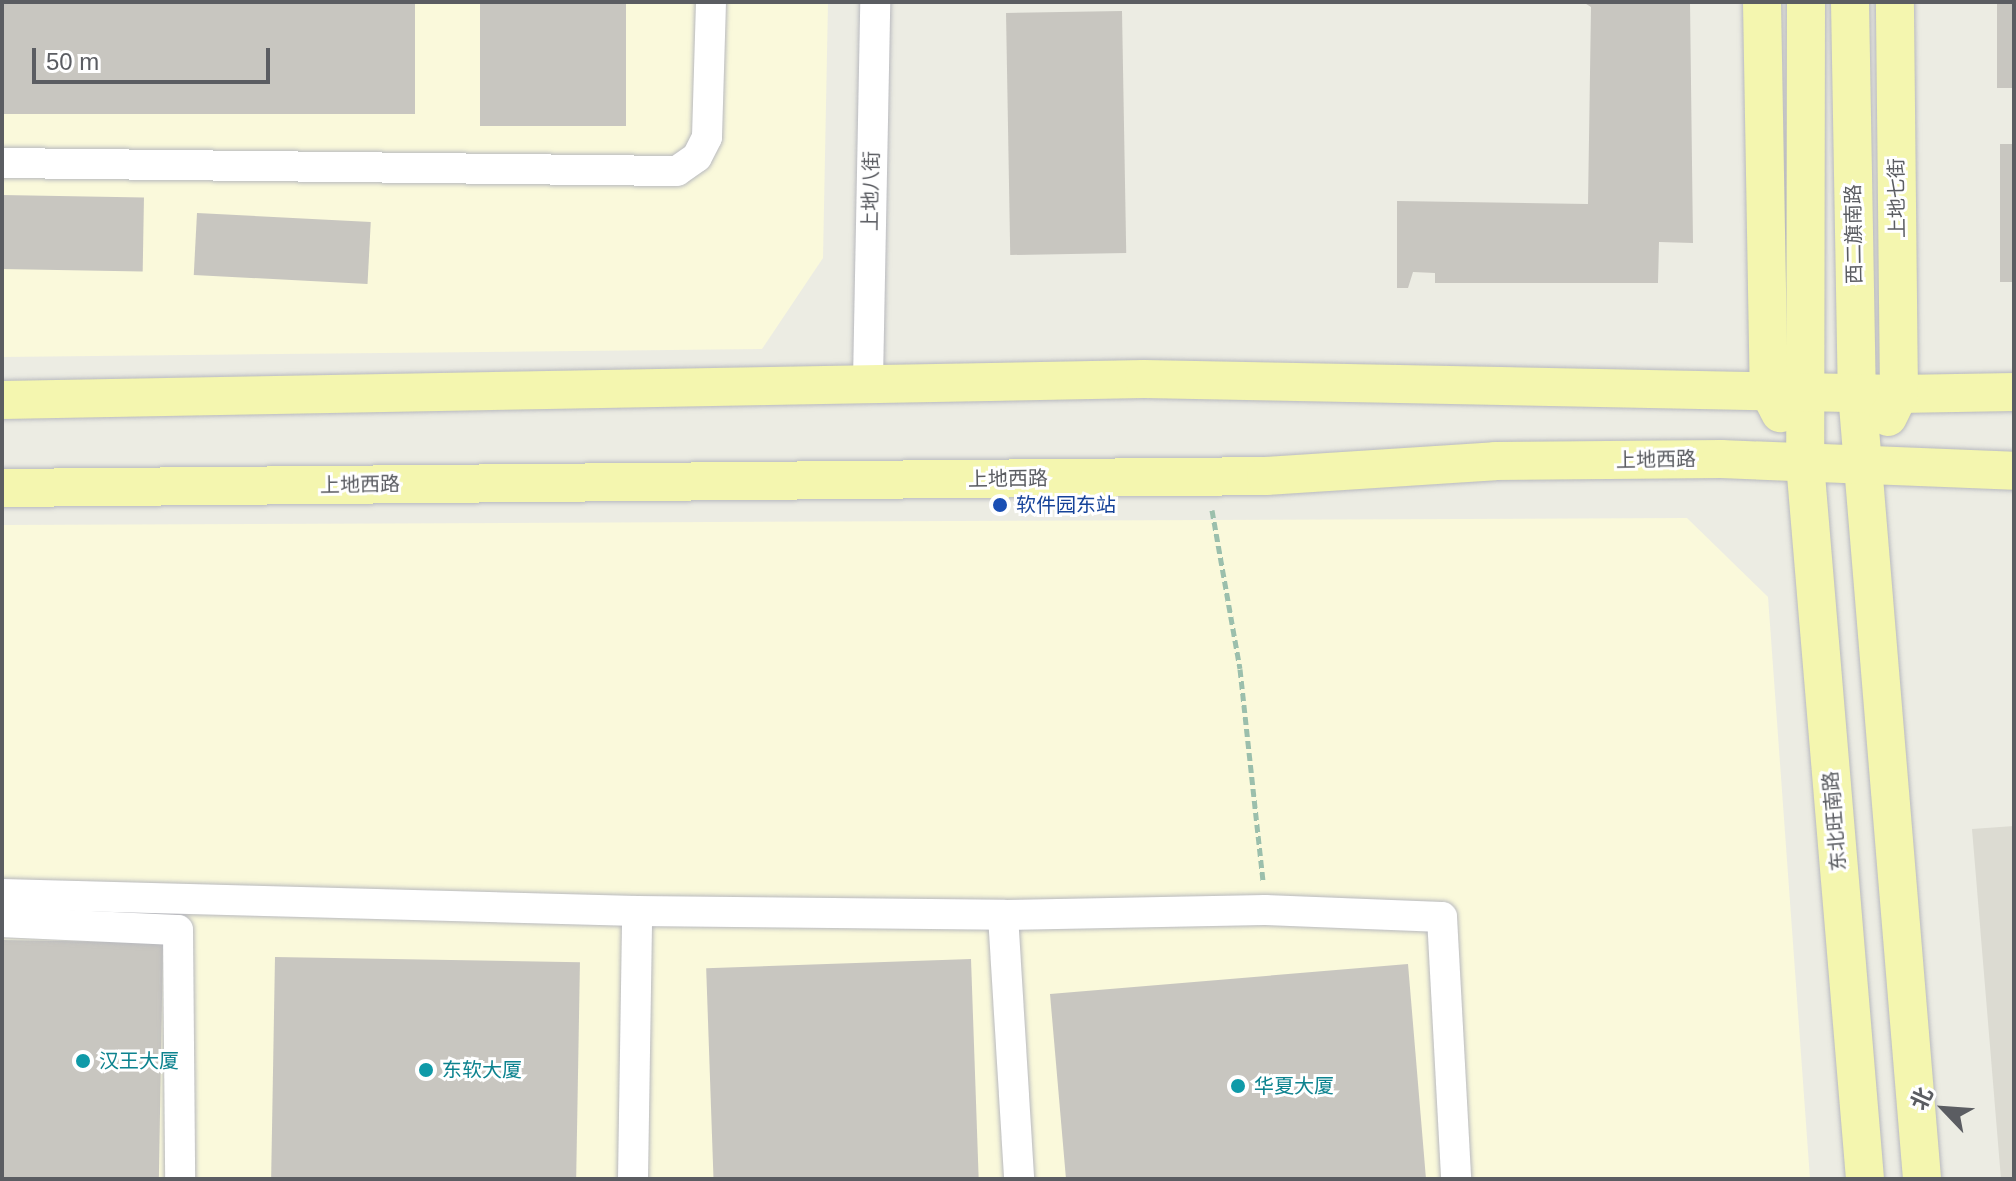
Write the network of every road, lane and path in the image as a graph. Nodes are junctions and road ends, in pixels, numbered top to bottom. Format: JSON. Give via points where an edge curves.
{"nodes":[{"id":1,"x":711,"y":2,"type":"edge"},
{"id":2,"x":875,"y":2,"type":"edge"},
{"id":3,"x":1762,"y":2,"type":"edge"},
{"id":4,"x":1806,"y":2,"type":"edge"},
{"id":5,"x":1850,"y":2,"type":"edge"},
{"id":6,"x":1895,"y":2,"type":"edge"},
{"id":7,"x":2,"y":163,"type":"edge"},
{"id":8,"x":868,"y":381,"type":"junction"},
{"id":9,"x":1787,"y":391,"type":"junction"},
{"id":10,"x":2014,"y":392,"type":"edge"},
{"id":11,"x":1857,"y":393,"type":"junction"},
{"id":12,"x":1899,"y":394,"type":"junction"},
{"id":13,"x":2,"y":400,"type":"edge"},
{"id":14,"x":1805,"y":463,"type":"junction"},
{"id":15,"x":1864,"y":466,"type":"junction"},
{"id":16,"x":2014,"y":471,"type":"edge"},
{"id":17,"x":2,"y":488,"type":"edge"},
{"id":18,"x":1211,"y":506,"type":"dead end"},
{"id":19,"x":2,"y":894,"type":"edge"},
{"id":20,"x":1265,"y":910,"type":"junction"},
{"id":21,"x":637,"y":911,"type":"junction"},
{"id":22,"x":1003,"y":915,"type":"junction"},
{"id":23,"x":2,"y":922,"type":"edge"},
{"id":24,"x":180,"y":1179,"type":"edge"},
{"id":25,"x":633,"y":1179,"type":"edge"},
{"id":26,"x":1019,"y":1179,"type":"edge"},
{"id":27,"x":1456,"y":1179,"type":"edge"},
{"id":28,"x":1865,"y":1179,"type":"edge"},
{"id":29,"x":1922,"y":1179,"type":"edge"}],
"edges":[{"from":1,"to":7,"type":"street","via":[[707,137],[697,157],[677,171]]},
{"from":2,"to":8,"type":"street","name":"上地八街"},
{"from":3,"to":9,"type":"main road"},
{"from":4,"to":9,"type":"main road"},
{"from":5,"to":11,"type":"main road","name":"西二旗南路"},
{"from":6,"to":12,"type":"main road","name":"上地七街"},
{"from":8,"to":9,"type":"main road","via":[[1144,379]]},
{"from":8,"to":13,"type":"main road"},
{"from":9,"to":11,"type":"main road"},
{"from":9,"to":14,"type":"main road"},
{"from":10,"to":12,"type":"main road"},
{"from":11,"to":12,"type":"main road"},
{"from":11,"to":15,"type":"main road","name":"西二旗南路"},
{"from":12,"to":15,"type":"main road"},
{"from":14,"to":15,"type":"main road","name":"上地西路"},
{"from":14,"to":17,"type":"main road","name":"上地西路","via":[[1495,461],[1266,476]]},
{"from":14,"to":28,"type":"main road","name":"东北旺南路"},
{"from":15,"to":16,"type":"main road","name":"上地西路"},
{"from":15,"to":29,"type":"main road"},
{"from":18,"to":20,"type":"path","via":[[1240,669]]},
{"from":19,"to":21,"type":"street"},
{"from":20,"to":22,"type":"street"},
{"from":20,"to":27,"type":"street","via":[[1442,917]]},
{"from":21,"to":22,"type":"street"},
{"from":21,"to":25,"type":"street"},
{"from":22,"to":26,"type":"street"},
{"from":23,"to":24,"type":"street","via":[[178,930]]}]}
